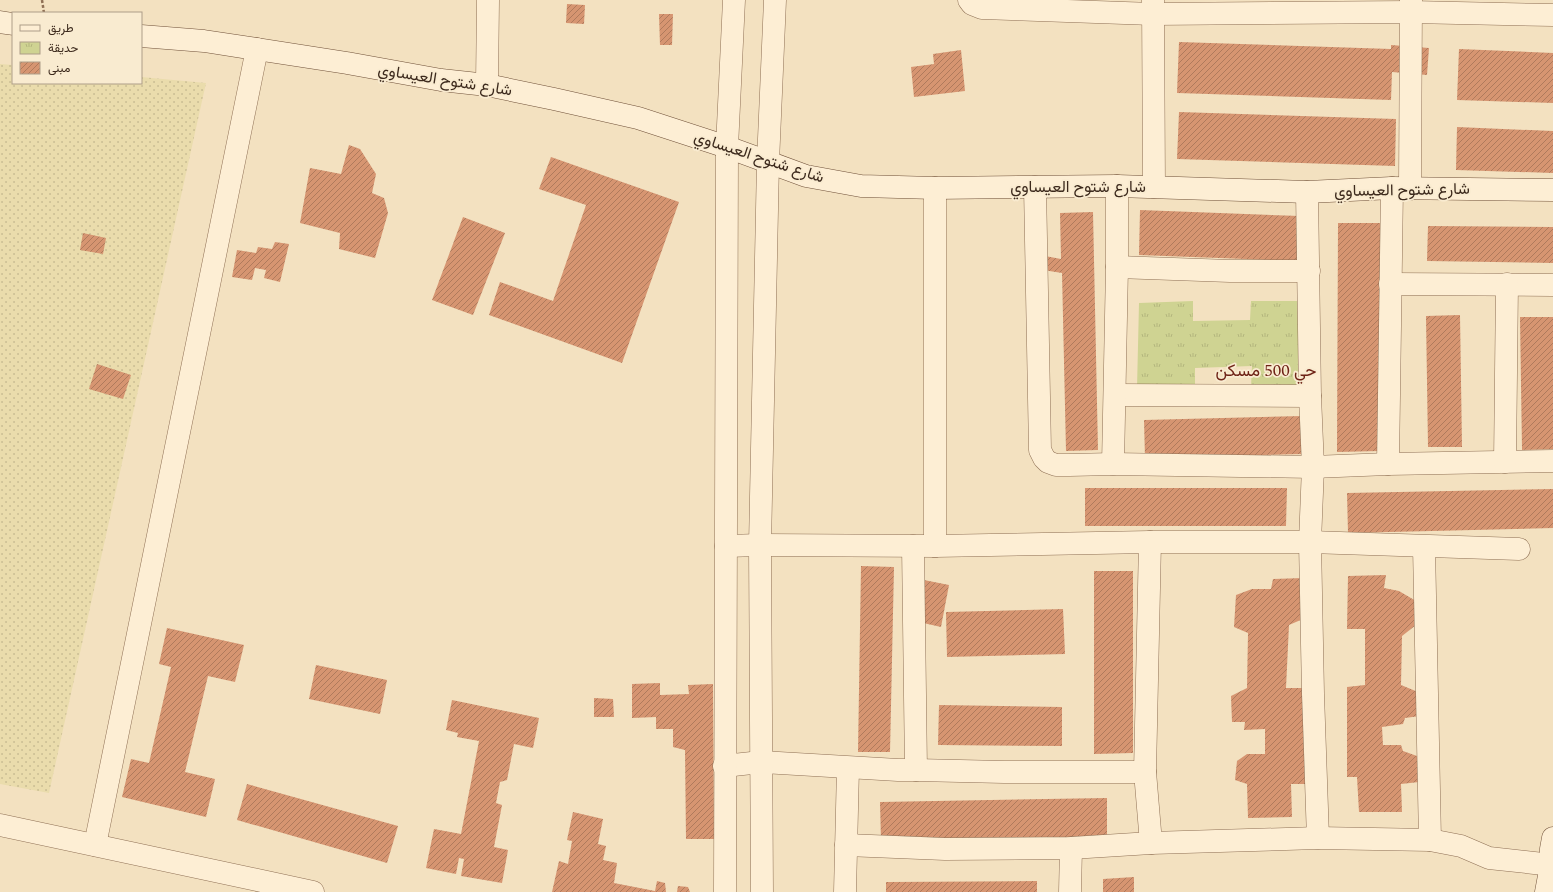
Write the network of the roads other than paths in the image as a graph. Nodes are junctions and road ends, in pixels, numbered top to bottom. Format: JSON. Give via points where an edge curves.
{"nodes":[{"id":1,"x":488,"y":0,"type":"edge"},
{"id":2,"x":734,"y":0,"type":"edge"},
{"id":3,"x":775,"y":0,"type":"edge"},
{"id":4,"x":969,"y":0,"type":"edge"},
{"id":5,"x":1411,"y":6,"type":"edge"},
{"id":6,"x":1153,"y":7,"type":"edge"},
{"id":7,"x":1553,"y":15,"type":"edge"},
{"id":8,"x":0,"y":22,"type":"edge"},
{"id":9,"x":12,"y":24,"type":"edge"},
{"id":10,"x":142,"y":36,"type":"edge"},
{"id":11,"x":257,"y":49,"type":"junction"},
{"id":12,"x":486,"y":85,"type":"junction"},
{"id":13,"x":727,"y":147,"type":"junction"},
{"id":14,"x":768,"y":162,"type":"junction"},
{"id":15,"x":1117,"y":186,"type":"junction"},
{"id":16,"x":1035,"y":187,"type":"junction"},
{"id":17,"x":1154,"y":187,"type":"junction"},
{"id":18,"x":935,"y":188,"type":"junction"},
{"id":19,"x":1401,"y":188,"type":"junction"},
{"id":20,"x":1553,"y":190,"type":"edge"},
{"id":21,"x":1307,"y":192,"type":"junction"},
{"id":22,"x":1117,"y":267,"type":"junction"},
{"id":23,"x":1309,"y":271,"type":"junction"},
{"id":24,"x":1390,"y":284,"type":"junction"},
{"id":25,"x":1507,"y":284,"type":"junction"},
{"id":26,"x":1553,"y":285,"type":"edge"},
{"id":27,"x":1115,"y":396,"type":"junction"},
{"id":28,"x":1310,"y":396,"type":"junction"},
{"id":29,"x":1553,"y":461,"type":"edge"},
{"id":30,"x":1505,"y":462,"type":"junction"},
{"id":31,"x":1113,"y":464,"type":"junction"},
{"id":32,"x":1388,"y":464,"type":"junction"},
{"id":33,"x":1313,"y":467,"type":"junction"},
{"id":34,"x":1150,"y":542,"type":"junction"},
{"id":35,"x":1310,"y":542,"type":"junction"},
{"id":36,"x":760,"y":545,"type":"junction"},
{"id":37,"x":726,"y":546,"type":"junction"},
{"id":38,"x":913,"y":546,"type":"junction"},
{"id":39,"x":935,"y":546,"type":"junction"},
{"id":40,"x":1424,"y":547,"type":"junction"},
{"id":41,"x":1519,"y":549,"type":"dead end"},
{"id":42,"x":761,"y":762,"type":"junction"},
{"id":43,"x":724,"y":766,"type":"junction"},
{"id":44,"x":848,"y":768,"type":"junction"},
{"id":45,"x":916,"y":770,"type":"junction"},
{"id":46,"x":1145,"y":772,"type":"junction"},
{"id":47,"x":0,"y":825,"type":"edge"},
{"id":48,"x":1318,"y":838,"type":"junction"},
{"id":49,"x":1553,"y":838,"type":"edge"},
{"id":50,"x":1430,"y":840,"type":"junction"},
{"id":51,"x":1151,"y":843,"type":"junction"},
{"id":52,"x":95,"y":845,"type":"junction"},
{"id":53,"x":846,"y":845,"type":"junction"},
{"id":54,"x":1071,"y":848,"type":"junction"},
{"id":55,"x":1552,"y":865,"type":"edge"},
{"id":56,"x":313,"y":892,"type":"edge"},
{"id":57,"x":725,"y":892,"type":"edge"},
{"id":58,"x":762,"y":892,"type":"edge"},
{"id":59,"x":845,"y":892,"type":"edge"},
{"id":60,"x":1070,"y":892,"type":"edge"},
{"id":61,"x":1546,"y":892,"type":"edge"}],
"edges":[{"from":1,"to":12,"type":"street"},
{"from":2,"to":13,"type":"street"},
{"from":3,"to":14,"type":"street"},
{"from":4,"to":6,"type":"street","via":[[982,8]]},
{"from":5,"to":6,"type":"street"},
{"from":5,"to":7,"type":"street"},
{"from":5,"to":19,"type":"street"},
{"from":6,"to":17,"type":"street"},
{"from":8,"to":9,"type":"street"},
{"from":10,"to":11,"type":"street","name":"شارع شتوح العيساوي","via":[[204,41]]},
{"from":11,"to":12,"type":"street","name":"شارع شتوح العيساوي","via":[[441,80]]},
{"from":11,"to":52,"type":"street"},
{"from":12,"to":13,"type":"street","name":"شارع شتوح العيساوي","via":[[638,118]]},
{"from":13,"to":14,"type":"street","name":"شارع شتوح العيساوي"},
{"from":13,"to":37,"type":"street"},
{"from":14,"to":18,"type":"street","name":"شارع شتوح العيساوي","via":[[806,176],[861,186]]},
{"from":14,"to":36,"type":"street"},
{"from":15,"to":16,"type":"street","name":"شارع شتوح العيساوي"},
{"from":15,"to":17,"type":"street","name":"شارع شتوح العيساوي"},
{"from":15,"to":22,"type":"street"},
{"from":16,"to":18,"type":"street","name":"شارع شتوح العيساوي"},
{"from":16,"to":31,"type":"street","via":[[1040,450],[1048,462],[1056,465]]},
{"from":17,"to":21,"type":"street","name":"شارع شتوح العيساوي"},
{"from":18,"to":39,"type":"street"},
{"from":19,"to":20,"type":"street","name":"شارع شتوح العيساوي"},
{"from":19,"to":21,"type":"street","name":"شارع شتوح العيساوي"},
{"from":19,"to":24,"type":"street"},
{"from":21,"to":23,"type":"street"},
{"from":22,"to":23,"type":"street"},
{"from":22,"to":27,"type":"street"},
{"from":23,"to":28,"type":"street"},
{"from":24,"to":25,"type":"street"},
{"from":24,"to":32,"type":"street"},
{"from":25,"to":26,"type":"street"},
{"from":25,"to":30,"type":"street"},
{"from":27,"to":28,"type":"street"},
{"from":27,"to":31,"type":"street"},
{"from":28,"to":33,"type":"street"},
{"from":29,"to":30,"type":"street"},
{"from":30,"to":32,"type":"street"},
{"from":31,"to":33,"type":"street"},
{"from":32,"to":33,"type":"street"},
{"from":33,"to":35,"type":"street"},
{"from":34,"to":35,"type":"street"},
{"from":34,"to":39,"type":"street"},
{"from":34,"to":46,"type":"street"},
{"from":35,"to":40,"type":"street"},
{"from":35,"to":48,"type":"street"},
{"from":36,"to":37,"type":"street"},
{"from":36,"to":38,"type":"street"},
{"from":36,"to":42,"type":"street"},
{"from":37,"to":43,"type":"street"},
{"from":38,"to":39,"type":"street"},
{"from":38,"to":45,"type":"street"},
{"from":40,"to":41,"type":"street"},
{"from":40,"to":50,"type":"street"},
{"from":42,"to":43,"type":"street"},
{"from":42,"to":44,"type":"street"},
{"from":42,"to":58,"type":"street"},
{"from":43,"to":57,"type":"street"},
{"from":44,"to":45,"type":"street"},
{"from":44,"to":53,"type":"street"},
{"from":45,"to":46,"type":"street"},
{"from":46,"to":51,"type":"street"},
{"from":47,"to":52,"type":"street"},
{"from":48,"to":50,"type":"street"},
{"from":48,"to":51,"type":"street"},
{"from":49,"to":55,"type":"street"},
{"from":50,"to":55,"type":"street","via":[[1461,846],[1489,858]]},
{"from":51,"to":54,"type":"street"},
{"from":52,"to":56,"type":"street"},
{"from":53,"to":54,"type":"street"},
{"from":53,"to":59,"type":"street"},
{"from":54,"to":60,"type":"street"},
{"from":55,"to":61,"type":"street"}]}
